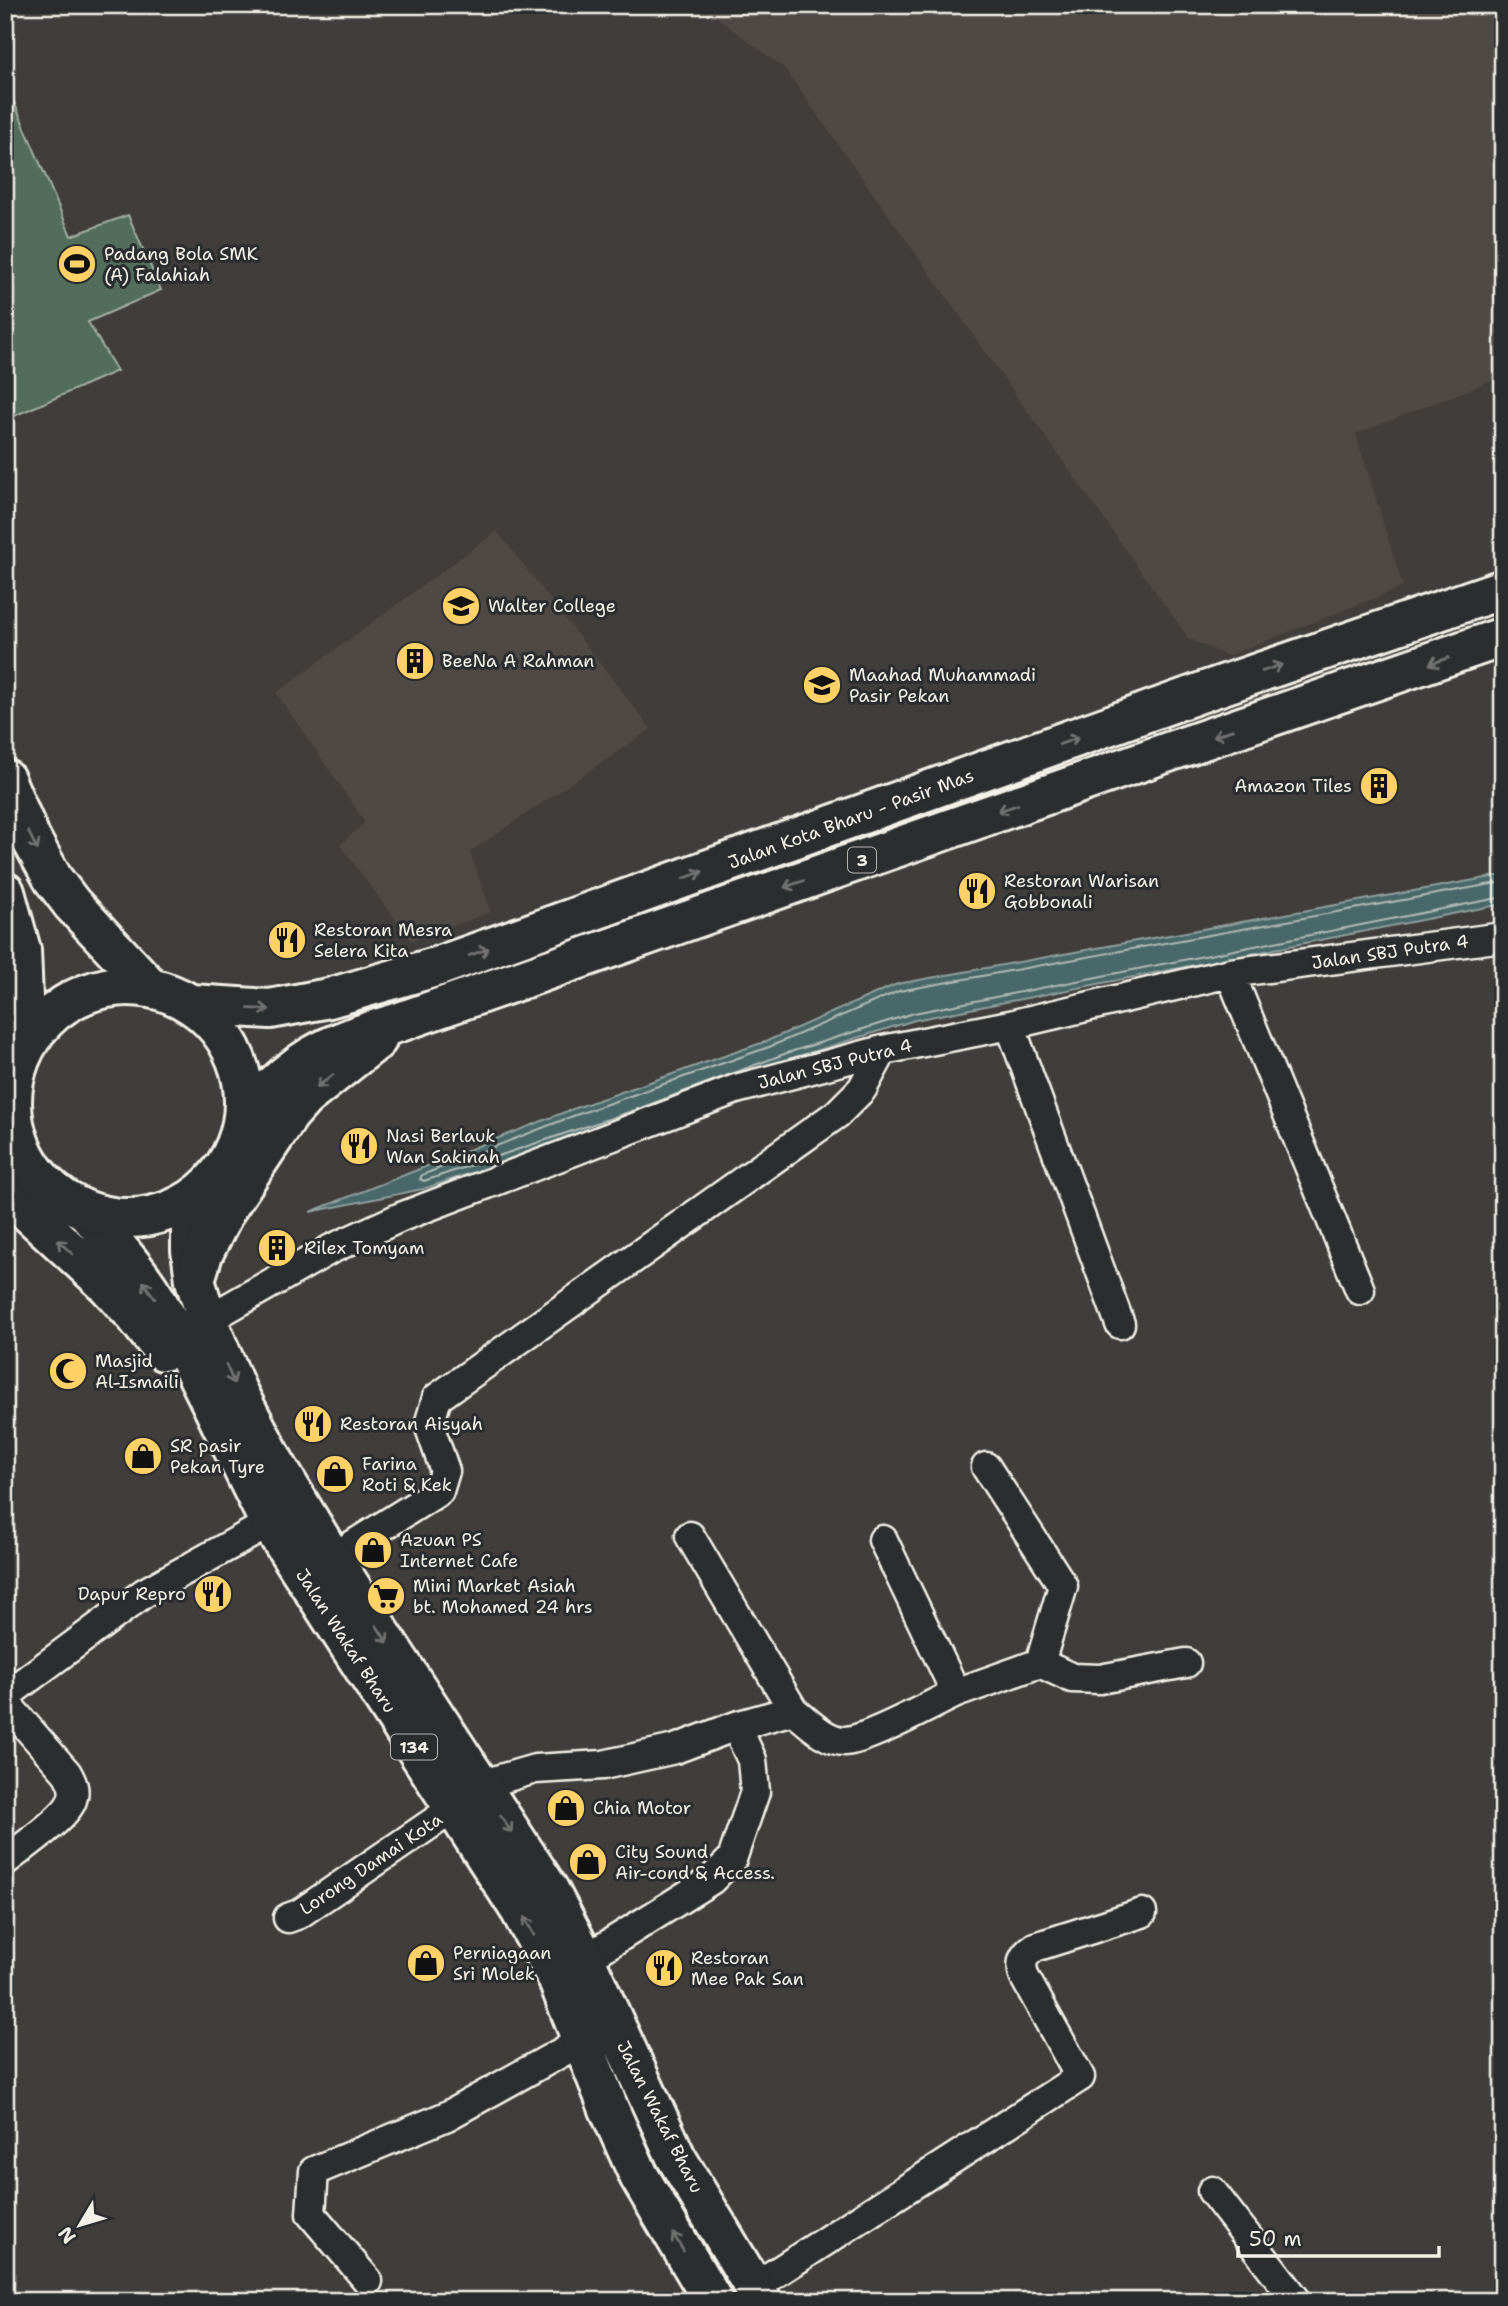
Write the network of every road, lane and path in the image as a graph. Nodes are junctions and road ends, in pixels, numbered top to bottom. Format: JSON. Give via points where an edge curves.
{"nodes":[{"id":1,"x":1503,"y":589,"type":"edge"},
{"id":2,"x":1503,"y":637,"type":"edge"},
{"id":3,"x":5,"y":779,"type":"edge"},
{"id":4,"x":5,"y":892,"type":"edge"},
{"id":5,"x":1503,"y":937,"type":"edge"},
{"id":6,"x":1230,"y":973,"type":"junction"},
{"id":7,"x":151,"y":988,"type":"junction"},
{"id":8,"x":191,"y":1004,"type":"junction"},
{"id":9,"x":397,"y":1023,"type":"junction"},
{"id":10,"x":1010,"y":1025,"type":"junction"},
{"id":11,"x":883,"y":1050,"type":"junction"},
{"id":12,"x":15,"y":1067,"type":"edge"},
{"id":13,"x":243,"y":1119,"type":"junction"},
{"id":14,"x":5,"y":1177,"type":"edge"},
{"id":15,"x":50,"y":1188,"type":"junction"},
{"id":16,"x":5,"y":1191,"type":"edge"},
{"id":17,"x":202,"y":1192,"type":"junction"},
{"id":18,"x":85,"y":1210,"type":"junction"},
{"id":19,"x":195,"y":1280,"type":"junction"},
{"id":20,"x":1360,"y":1290,"type":"dead end"},
{"id":21,"x":207,"y":1320,"type":"junction"},
{"id":22,"x":1120,"y":1324,"type":"dead end"},
{"id":23,"x":986,"y":1467,"type":"dead end"},
{"id":24,"x":243,"y":1472,"type":"junction"},
{"id":25,"x":270,"y":1523,"type":"junction"},
{"id":26,"x":690,"y":1536,"type":"dead end"},
{"id":27,"x":883,"y":1540,"type":"dead end"},
{"id":28,"x":332,"y":1558,"type":"junction"},
{"id":29,"x":1040,"y":1663,"type":"junction"},
{"id":30,"x":1186,"y":1663,"type":"dead end"},
{"id":31,"x":956,"y":1693,"type":"junction"},
{"id":32,"x":6,"y":1705,"type":"edge"},
{"id":33,"x":793,"y":1710,"type":"junction"},
{"id":34,"x":736,"y":1726,"type":"junction"},
{"id":35,"x":467,"y":1797,"type":"junction"},
{"id":36,"x":5,"y":1861,"type":"edge"},
{"id":37,"x":1142,"y":1913,"type":"dead end"},
{"id":38,"x":288,"y":1918,"type":"dead end"},
{"id":39,"x":585,"y":1959,"type":"junction"},
{"id":40,"x":582,"y":2041,"type":"junction"},
{"id":41,"x":1212,"y":2191,"type":"dead end"},
{"id":42,"x":368,"y":2281,"type":"dead end"},
{"id":43,"x":758,"y":2294,"type":"edge"},
{"id":44,"x":713,"y":2301,"type":"edge"},
{"id":45,"x":1297,"y":2301,"type":"edge"}],
"edges":[{"from":8,"to":1,"type":"main road","name":"Jalan Kota Bharu - Pasir Mas","number":"3","one_way":true,"via":[[270,1009],[329,998],[439,966]]},
{"from":2,"to":9,"type":"main road","number":"3","one_way":true},
{"from":3,"to":7,"type":"main road","one_way":true,"via":[[53,879]]},
{"from":4,"to":12,"type":"main road","via":[[21,950]]},
{"from":5,"to":6,"type":"street","name":"Jalan SBJ Putra 4"},
{"from":6,"to":10,"type":"street","name":"Jalan SBJ Putra 4"},
{"from":6,"to":20,"type":"street"},
{"from":7,"to":8,"type":"main road"},
{"from":7,"to":12,"type":"main road","via":[[126,985],[78,997],[38,1027]]},
{"from":8,"to":13,"type":"main road","via":[[216,1026],[234,1054],[243,1086]]},
{"from":9,"to":13,"type":"main road","number":"3","via":[[320,1049],[274,1083]]},
{"from":9,"to":19,"type":"main road","one_way":true,"via":[[289,1115],[225,1211]]},
{"from":10,"to":11,"type":"street","name":"Jalan SBJ Putra 4"},
{"from":10,"to":22,"type":"street"},
{"from":11,"to":21,"type":"street","name":"Jalan SBJ Putra 4","via":[[736,1089],[401,1217],[331,1249]]},
{"from":11,"to":28,"type":"street","via":[[862,1089],[837,1114],[437,1398],[429,1425],[445,1471],[439,1491]]},
{"from":12,"to":15,"type":"main road","via":[[12,1096],[21,1146]]},
{"from":13,"to":17,"type":"main road","via":[[236,1146],[222,1171]]},
{"from":14,"to":15,"type":"street"},
{"from":15,"to":18,"type":"main road"},
{"from":24,"to":16,"type":"main road","one_way":true,"via":[[133,1312]]},
{"from":17,"to":18,"type":"main road","via":[[176,1208],[146,1217],[115,1217]]},
{"from":17,"to":19,"type":"main road","name":"Jalan Wakaf Bharu","number":"134","via":[[191,1226]]},
{"from":24,"to":18,"type":"main road","name":"Jalan Wakaf Bharu","number":"134","one_way":true,"via":[[155,1297]]},
{"from":19,"to":21,"type":"main road","name":"Jalan Wakaf Bharu","number":"134"},
{"from":21,"to":28,"type":"main road","name":"Jalan Wakaf Bharu","number":"134","one_way":true,"via":[[237,1391]]},
{"from":23,"to":29,"type":"street","via":[[1063,1586]]},
{"from":24,"to":25,"type":"main road","name":"Jalan Wakaf Bharu","number":"134"},
{"from":25,"to":32,"type":"street","via":[[144,1593]]},
{"from":25,"to":35,"type":"main road","name":"Jalan Wakaf Bharu","number":"134"},
{"from":26,"to":33,"type":"street"},
{"from":27,"to":31,"type":"street"},
{"from":28,"to":35,"type":"main road","name":"Jalan Wakaf Bharu","number":"134","one_way":true},
{"from":29,"to":30,"type":"street","via":[[1072,1678],[1100,1679]]},
{"from":29,"to":31,"type":"street"},
{"from":31,"to":33,"type":"street","via":[[865,1736],[844,1741],[827,1736]]},
{"from":32,"to":36,"type":"street","via":[[67,1773],[74,1787],[64,1814]]},
{"from":33,"to":34,"type":"street","name":"Lorong Damai Kota"},
{"from":34,"to":35,"type":"street","name":"Lorong Damai Kota","via":[[675,1749],[603,1765],[535,1769]]},
{"from":34,"to":39,"type":"street","via":[[752,1760],[755,1793],[732,1859],[711,1880]]},
{"from":35,"to":38,"type":"street","name":"Lorong Damai Kota"},
{"from":35,"to":39,"type":"main road","name":"Jalan Wakaf Bharu","number":"134","one_way":true,"via":[[549,1890]]},
{"from":40,"to":35,"type":"main road","name":"Jalan Wakaf Bharu","number":"134","one_way":true,"via":[[557,1978]]},
{"from":37,"to":43,"type":"street","via":[[1035,1947],[1021,1965],[1080,2077]]},
{"from":39,"to":43,"type":"main road","name":"Jalan Wakaf Bharu","number":"134","via":[[676,2157]]},
{"from":40,"to":42,"type":"street","via":[[447,2116],[314,2171],[311,2214]]},
{"from":44,"to":40,"type":"main road","name":"Jalan Wakaf Bharu","number":"134","one_way":true,"via":[[639,2176]]},
{"from":41,"to":45,"type":"street"}]}
